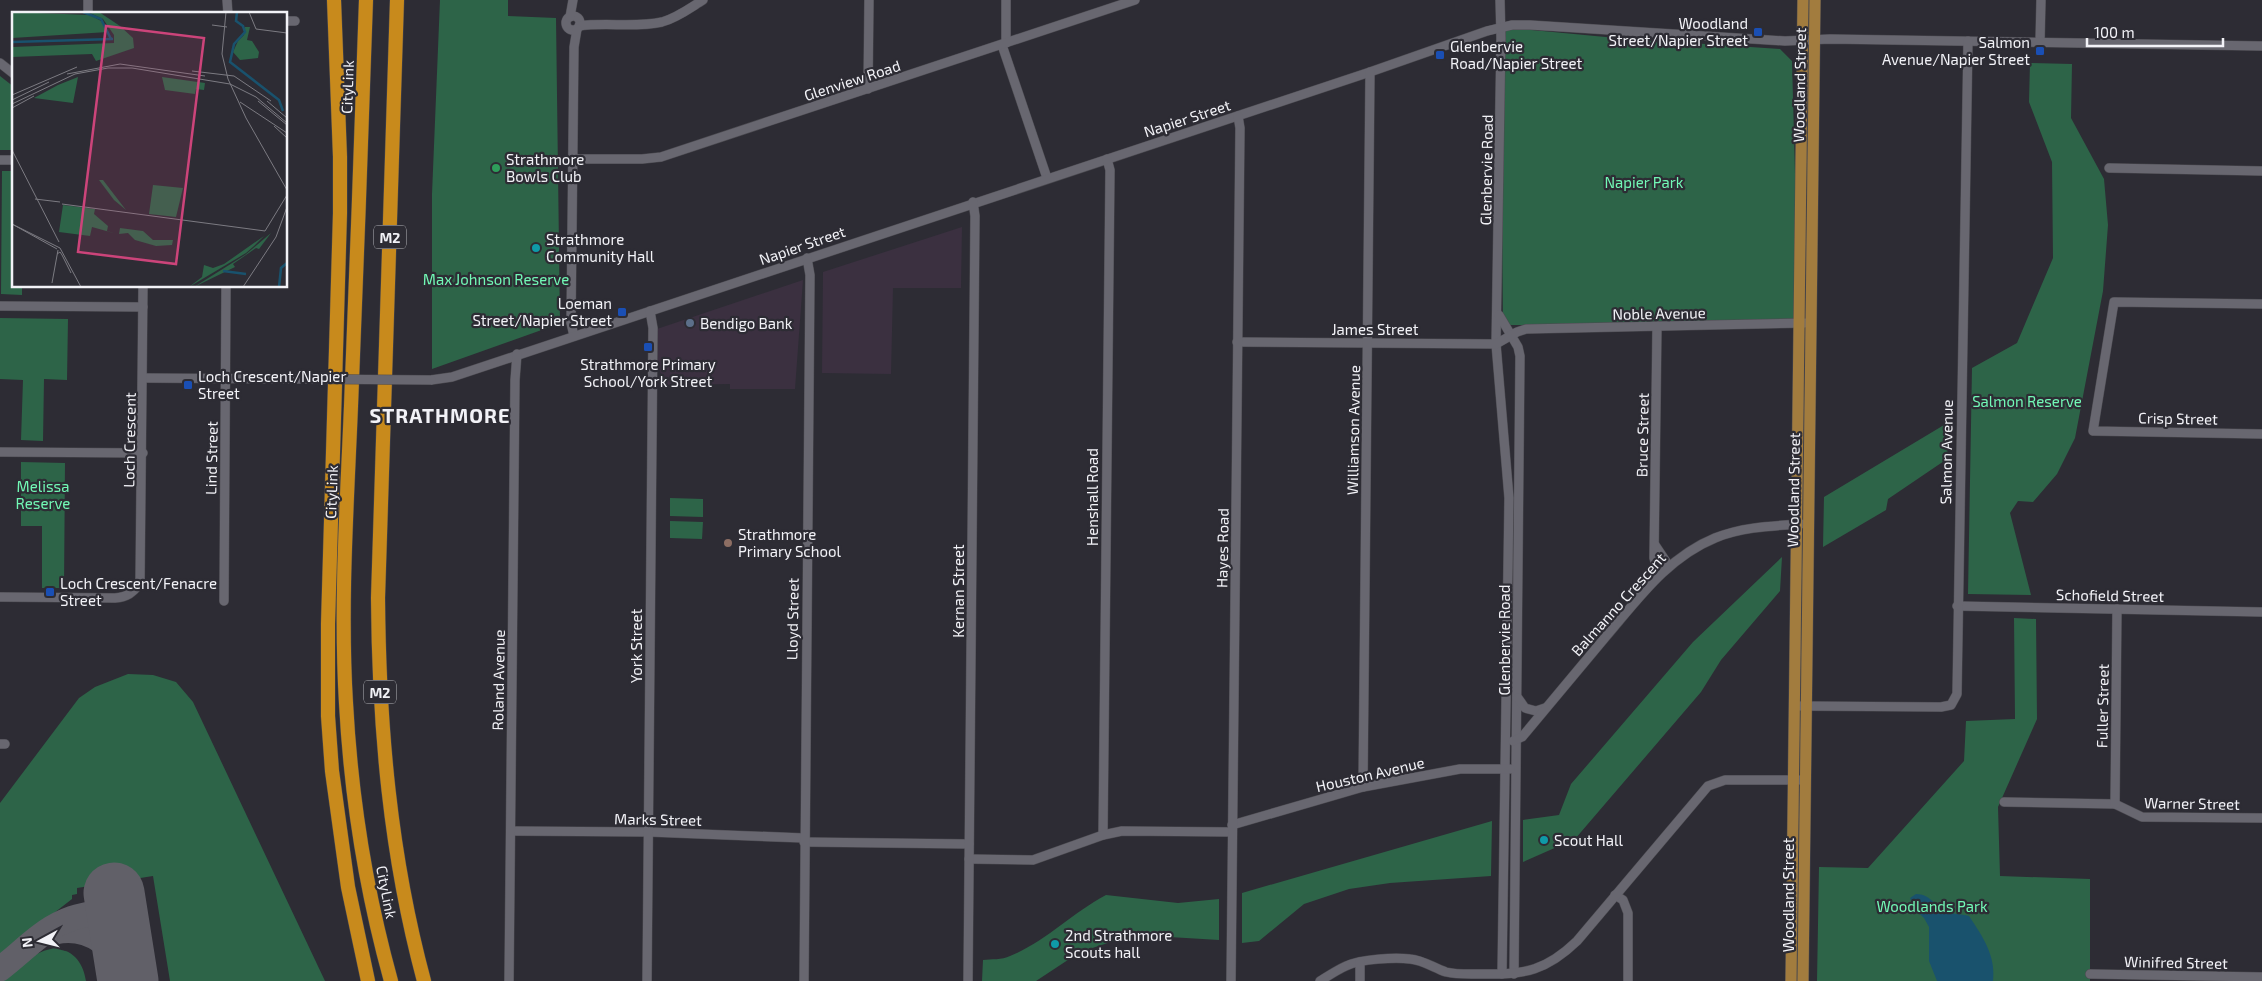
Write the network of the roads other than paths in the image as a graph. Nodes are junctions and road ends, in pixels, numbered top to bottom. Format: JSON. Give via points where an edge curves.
{"nodes":[{"id":1,"x":334,"y":0,"type":"edge"},
{"id":2,"x":366,"y":0,"type":"edge"},
{"id":3,"x":397,"y":0,"type":"edge"},
{"id":4,"x":573,"y":0,"type":"edge"},
{"id":5,"x":703,"y":0,"type":"edge"},
{"id":6,"x":869,"y":0,"type":"edge"},
{"id":7,"x":1006,"y":0,"type":"edge"},
{"id":8,"x":1135,"y":0,"type":"edge"},
{"id":9,"x":1500,"y":0,"type":"edge"},
{"id":10,"x":1803,"y":0,"type":"edge"},
{"id":11,"x":1815,"y":0,"type":"edge"},
{"id":12,"x":2041,"y":0,"type":"edge"},
{"id":13,"x":575,"y":23,"type":"junction"},
{"id":14,"x":1500,"y":27,"type":"junction"},
{"id":15,"x":1808,"y":40,"type":"junction"},
{"id":16,"x":1968,"y":41,"type":"junction"},
{"id":17,"x":2040,"y":42,"type":"junction"},
{"id":18,"x":1004,"y":44,"type":"junction"},
{"id":19,"x":2262,"y":46,"type":"edge"},
{"id":20,"x":0,"y":64,"type":"edge"},
{"id":21,"x":1370,"y":72,"type":"junction"},
{"id":22,"x":12,"y":73,"type":"edge"},
{"id":23,"x":868,"y":89,"type":"junction"},
{"id":24,"x":1238,"y":116,"type":"junction"},
{"id":25,"x":572,"y":159,"type":"junction"},
{"id":26,"x":1107,"y":159,"type":"junction"},
{"id":27,"x":2109,"y":168,"type":"dead end"},
{"id":28,"x":2262,"y":171,"type":"edge"},
{"id":29,"x":1047,"y":178,"type":"junction"},
{"id":30,"x":973,"y":202,"type":"junction"},
{"id":31,"x":807,"y":258,"type":"junction"},
{"id":32,"x":143,"y":288,"type":"edge"},
{"id":33,"x":226,"y":288,"type":"edge"},
{"id":34,"x":2262,"y":304,"type":"edge"},
{"id":35,"x":0,"y":306,"type":"edge"},
{"id":36,"x":143,"y":307,"type":"junction"},
{"id":37,"x":650,"y":311,"type":"junction"},
{"id":38,"x":1498,"y":313,"type":"junction"},
{"id":39,"x":1805,"y":323,"type":"junction"},
{"id":40,"x":1657,"y":326,"type":"junction"},
{"id":41,"x":574,"y":336,"type":"junction"},
{"id":42,"x":1510,"y":336,"type":"junction"},
{"id":43,"x":1237,"y":342,"type":"junction"},
{"id":44,"x":1368,"y":343,"type":"junction"},
{"id":45,"x":1496,"y":344,"type":"junction"},
{"id":46,"x":517,"y":354,"type":"junction"},
{"id":47,"x":508,"y":358,"type":"junction"},
{"id":48,"x":143,"y":378,"type":"junction"},
{"id":49,"x":225,"y":379,"type":"junction"},
{"id":50,"x":515,"y":380,"type":"junction"},
{"id":51,"x":2262,"y":434,"type":"edge"},
{"id":52,"x":0,"y":452,"type":"edge"},
{"id":53,"x":142,"y":453,"type":"junction"},
{"id":54,"x":1802,"y":524,"type":"junction"},
{"id":55,"x":1655,"y":545,"type":"junction"},
{"id":56,"x":1669,"y":566,"type":"junction"},
{"id":57,"x":1659,"y":575,"type":"junction"},
{"id":58,"x":0,"y":597,"type":"edge"},
{"id":59,"x":224,"y":601,"type":"dead end"},
{"id":60,"x":1957,"y":606,"type":"junction"},
{"id":61,"x":2117,"y":609,"type":"junction"},
{"id":62,"x":2262,"y":612,"type":"edge"},
{"id":63,"x":1517,"y":693,"type":"junction"},
{"id":64,"x":1799,"y":706,"type":"junction"},
{"id":65,"x":1547,"y":707,"type":"junction"},
{"id":66,"x":1506,"y":741,"type":"junction"},
{"id":67,"x":1517,"y":741,"type":"junction"},
{"id":68,"x":1505,"y":769,"type":"junction"},
{"id":69,"x":1517,"y":769,"type":"junction"},
{"id":70,"x":1798,"y":780,"type":"junction"},
{"id":71,"x":1363,"y":787,"type":"junction"},
{"id":72,"x":2004,"y":802,"type":"dead end"},
{"id":73,"x":2115,"y":804,"type":"junction"},
{"id":74,"x":2262,"y":818,"type":"edge"},
{"id":75,"x":1232,"y":829,"type":"junction"},
{"id":76,"x":510,"y":831,"type":"junction"},
{"id":77,"x":649,"y":832,"type":"junction"},
{"id":78,"x":1103,"y":836,"type":"junction"},
{"id":79,"x":804,"y":840,"type":"junction"},
{"id":80,"x":969,"y":844,"type":"junction"},
{"id":81,"x":969,"y":859,"type":"junction"},
{"id":82,"x":1505,"y":883,"type":"junction"},
{"id":83,"x":1515,"y":883,"type":"junction"},
{"id":84,"x":1615,"y":895,"type":"junction"},
{"id":85,"x":1360,"y":962,"type":"junction"},
{"id":86,"x":1502,"y":974,"type":"junction"},
{"id":87,"x":1514,"y":974,"type":"junction"},
{"id":88,"x":2090,"y":974,"type":"dead end"},
{"id":89,"x":2262,"y":977,"type":"edge"},
{"id":90,"x":368,"y":981,"type":"edge"},
{"id":91,"x":391,"y":981,"type":"edge"},
{"id":92,"x":424,"y":981,"type":"edge"},
{"id":93,"x":509,"y":981,"type":"edge"},
{"id":94,"x":647,"y":981,"type":"edge"},
{"id":95,"x":804,"y":981,"type":"edge"},
{"id":96,"x":968,"y":981,"type":"edge"},
{"id":97,"x":1231,"y":981,"type":"edge"},
{"id":98,"x":1320,"y":981,"type":"edge"},
{"id":99,"x":1360,"y":981,"type":"edge"},
{"id":100,"x":1628,"y":981,"type":"edge"},
{"id":101,"x":1790,"y":981,"type":"edge"},
{"id":102,"x":1803,"y":981,"type":"edge"}],
"edges":[{"from":1,"to":90,"type":"highway","via":[[340,213],[328,716],[343,858]]},
{"from":2,"to":91,"type":"highway","name":"CityLink","number":"M2","via":[[347,496],[346,693],[354,794],[368,890]]},
{"from":3,"to":92,"type":"highway","name":"CityLink","number":"M2","via":[[378,674],[389,804],[406,905]]},
{"from":4,"to":13,"type":"street"},
{"from":5,"to":13,"type":"street","via":[[662,22]]},
{"from":6,"to":23,"type":"street"},
{"from":7,"to":18,"type":"street"},
{"from":8,"to":18,"type":"street","name":"Glenview Road"},
{"from":9,"to":14,"type":"street","name":"Glenbervie Road"},
{"from":10,"to":15,"type":"main road","name":"Woodland Street"},
{"from":11,"to":15,"type":"main road","name":"Woodland Street"},
{"from":12,"to":17,"type":"street"},
{"from":13,"to":25,"type":"street"},
{"from":14,"to":15,"type":"street","name":"Napier Street","via":[[1530,25]]},
{"from":14,"to":21,"type":"street","name":"Napier Street"},
{"from":14,"to":38,"type":"street","name":"Glenbervie Road"},
{"from":15,"to":16,"type":"street","name":"Napier Street"},
{"from":15,"to":39,"type":"main road","name":"Woodland Street"},
{"from":16,"to":17,"type":"street","name":"Napier Street"},
{"from":16,"to":60,"type":"street","name":"Salmon Avenue"},
{"from":17,"to":19,"type":"street","name":"Napier Street"},
{"from":18,"to":23,"type":"street","name":"Glenview Road"},
{"from":18,"to":29,"type":"street"},
{"from":20,"to":22,"type":"street"},
{"from":21,"to":24,"type":"street","name":"Napier Street"},
{"from":21,"to":44,"type":"street","name":"Williamson Avenue"},
{"from":23,"to":25,"type":"street","name":"Glenview Road","via":[[661,157]]},
{"from":24,"to":26,"type":"street","name":"Napier Street"},
{"from":24,"to":43,"type":"street","name":"Hayes Road"},
{"from":25,"to":41,"type":"street","via":[[571,323]]},
{"from":26,"to":29,"type":"street","name":"Napier Street"},
{"from":26,"to":78,"type":"street","name":"Henshall Road","via":[[1110,170]]},
{"from":27,"to":28,"type":"street"},
{"from":29,"to":30,"type":"street","name":"Napier Street"},
{"from":30,"to":31,"type":"street","name":"Napier Street"},
{"from":30,"to":80,"type":"street","name":"Kernan Street"},
{"from":31,"to":37,"type":"street","name":"Napier Street"},
{"from":31,"to":79,"type":"street","name":"Lloyd Street","via":[[810,284]]},
{"from":32,"to":36,"type":"street","name":"Loch Crescent"},
{"from":33,"to":49,"type":"street","name":"Lind Street"},
{"from":34,"to":51,"type":"street","name":"Crisp Street","via":[[2114,302],[2093,430]]},
{"from":35,"to":36,"type":"street"},
{"from":36,"to":48,"type":"street","name":"Loch Crescent"},
{"from":37,"to":41,"type":"street","name":"Napier Street"},
{"from":37,"to":77,"type":"street","name":"York Street","via":[[653,328]]},
{"from":38,"to":42,"type":"street","name":"Glenbervie Road"},
{"from":38,"to":45,"type":"street","name":"Glenbervie Road"},
{"from":39,"to":40,"type":"street","name":"Noble Avenue"},
{"from":39,"to":54,"type":"main road","name":"Woodland Street"},
{"from":40,"to":42,"type":"street","name":"Noble Avenue","via":[[1526,329]]},
{"from":40,"to":55,"type":"street","name":"Bruce Street"},
{"from":41,"to":46,"type":"street","name":"Napier Street"},
{"from":42,"to":45,"type":"street"},
{"from":42,"to":63,"type":"street","name":"Glenbervie Road","via":[[1520,356]]},
{"from":43,"to":44,"type":"street","name":"James Street"},
{"from":43,"to":75,"type":"street","name":"Hayes Road"},
{"from":44,"to":45,"type":"street","name":"James Street"},
{"from":44,"to":71,"type":"street","name":"Williamson Avenue"},
{"from":45,"to":66,"type":"street","name":"Glenbervie Road","via":[[1509,498]]},
{"from":46,"to":47,"type":"street","name":"Napier Street"},
{"from":46,"to":50,"type":"street","name":"Roland Avenue"},
{"from":47,"to":49,"type":"street","name":"Napier Street","bridge":true,"via":[[431,380]]},
{"from":47,"to":50,"type":"street","name":"Roland Avenue"},
{"from":48,"to":49,"type":"street","name":"Napier Street"},
{"from":48,"to":53,"type":"street","name":"Loch Crescent"},
{"from":49,"to":59,"type":"street","name":"Lind Street"},
{"from":50,"to":76,"type":"street","name":"Roland Avenue"},
{"from":52,"to":53,"type":"street"},
{"from":53,"to":58,"type":"street","name":"Loch Crescent","via":[[140,584],[135,591],[126,597],[115,598]]},
{"from":54,"to":56,"type":"street","name":"Balmanno Crescent","via":[[1732,532],[1697,546]]},
{"from":54,"to":64,"type":"main road","name":"Woodland Street"},
{"from":55,"to":56,"type":"street"},
{"from":55,"to":57,"type":"street","name":"Bruce Street","via":[[1654,558]]},
{"from":56,"to":57,"type":"street","name":"Balmanno Crescent"},
{"from":57,"to":65,"type":"street","name":"Balmanno Crescent"},
{"from":60,"to":61,"type":"street","name":"Schofield Street"},
{"from":60,"to":64,"type":"street","name":"Salmon Avenue","via":[[1957,694],[1951,705]]},
{"from":61,"to":62,"type":"street","name":"Schofield Street"},
{"from":61,"to":73,"type":"street","name":"Fuller Street"},
{"from":63,"to":65,"type":"street","via":[[1518,701],[1525,708],[1536,711]]},
{"from":63,"to":67,"type":"street","name":"Glenbervie Road"},
{"from":64,"to":70,"type":"main road","name":"Woodland Street"},
{"from":65,"to":67,"type":"street","name":"Balmanno Crescent"},
{"from":66,"to":67,"type":"street"},
{"from":66,"to":68,"type":"street","name":"Glenbervie Road"},
{"from":67,"to":69,"type":"street","name":"Glenbervie Road"},
{"from":68,"to":69,"type":"street","name":"Houston Avenue"},
{"from":68,"to":71,"type":"street","name":"Houston Avenue","via":[[1460,769]]},
{"from":68,"to":82,"type":"street","name":"Glenbervie Road"},
{"from":69,"to":83,"type":"street","name":"Glenbervie Road"},
{"from":70,"to":84,"type":"street","via":[[1725,780],[1708,786]]},
{"from":70,"to":101,"type":"main road","name":"Woodland Street"},
{"from":70,"to":102,"type":"main road","name":"Woodland Street"},
{"from":71,"to":75,"type":"street","name":"Houston Avenue"},
{"from":72,"to":73,"type":"street","name":"Warner Street"},
{"from":73,"to":74,"type":"street","name":"Warner Street","via":[[2142,817]]},
{"from":75,"to":78,"type":"street","name":"Houston Avenue","via":[[1122,832]]},
{"from":75,"to":97,"type":"street","name":"Hayes Road"},
{"from":76,"to":77,"type":"street","name":"Marks Street"},
{"from":76,"to":93,"type":"street","name":"Roland Avenue"},
{"from":77,"to":79,"type":"street","name":"Marks Street"},
{"from":77,"to":94,"type":"street","name":"York Street"},
{"from":78,"to":81,"type":"street","name":"Houston Avenue","via":[[1033,860]]},
{"from":79,"to":80,"type":"street","name":"Marks Street"},
{"from":79,"to":95,"type":"street","name":"Lloyd Street"},
{"from":80,"to":81,"type":"street","name":"Kernan Street"},
{"from":81,"to":96,"type":"street","name":"Kernan Street"},
{"from":82,"to":83,"type":"street"},
{"from":82,"to":86,"type":"street","name":"Glenbervie Road"},
{"from":83,"to":87,"type":"street","name":"Glenbervie Road"},
{"from":84,"to":87,"type":"street","via":[[1562,956],[1543,967]]},
{"from":84,"to":100,"type":"street","via":[[1622,900],[1628,913]]},
{"from":85,"to":86,"type":"street","via":[[1410,959],[1455,973]]},
{"from":85,"to":98,"type":"street","via":[[1347,965]]},
{"from":85,"to":99,"type":"street"},
{"from":86,"to":87,"type":"street"},
{"from":88,"to":89,"type":"street","name":"Winifred Street"}]}
